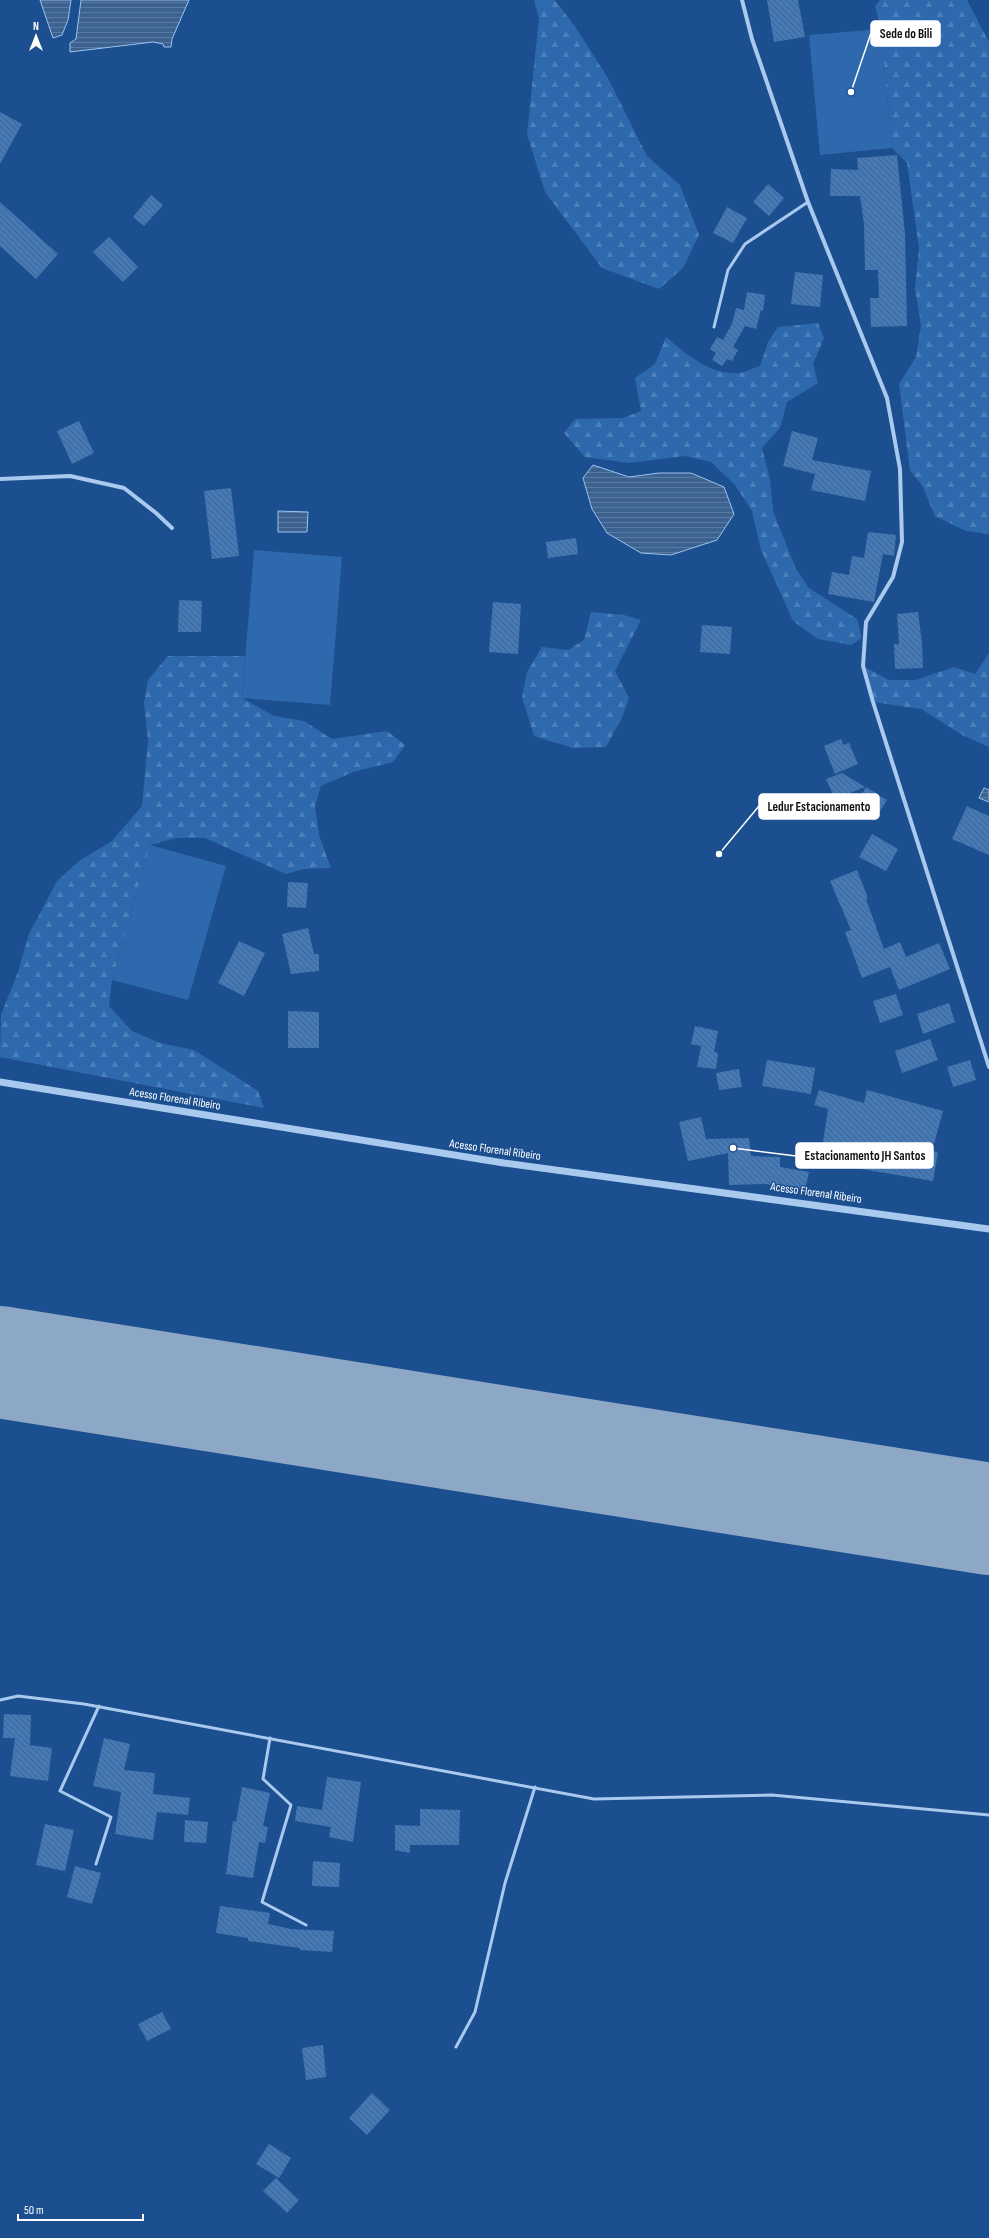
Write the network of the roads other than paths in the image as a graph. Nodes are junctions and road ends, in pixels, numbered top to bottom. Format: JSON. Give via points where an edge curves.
{"nodes":[{"id":1,"x":742,"y":0,"type":"edge"},
{"id":2,"x":808,"y":202,"type":"junction"},
{"id":3,"x":714,"y":327,"type":"dead end"},
{"id":4,"x":0,"y":479,"type":"edge"},
{"id":5,"x":172,"y":528,"type":"dead end"},
{"id":6,"x":989,"y":1067,"type":"edge"},
{"id":7,"x":0,"y":1082,"type":"edge"},
{"id":8,"x":989,"y":1229,"type":"edge"},
{"id":9,"x":0,"y":1700,"type":"edge"},
{"id":10,"x":99,"y":1706,"type":"junction"},
{"id":11,"x":270,"y":1738,"type":"junction"},
{"id":12,"x":535,"y":1787,"type":"junction"},
{"id":13,"x":989,"y":1815,"type":"edge"},
{"id":14,"x":96,"y":1864,"type":"dead end"},
{"id":15,"x":306,"y":1925,"type":"dead end"},
{"id":16,"x":456,"y":2047,"type":"dead end"}],
"edges":[{"from":1,"to":2,"type":"street","via":[[752,40]]},
{"from":2,"to":3,"type":"lane","via":[[745,244],[728,270]]},
{"from":2,"to":6,"type":"street","via":[[887,398],[900,469],[902,542],[893,577],[866,622],[863,666]]},
{"from":4,"to":5,"type":"street","via":[[70,476],[124,488]]},
{"from":7,"to":8,"type":"street","name":"Acesso Florenal Ribeiro","via":[[504,1163]]},
{"from":9,"to":10,"type":"lane","via":[[18,1696]]},
{"from":10,"to":11,"type":"lane"},
{"from":10,"to":14,"type":"lane","via":[[60,1791],[111,1817]]},
{"from":11,"to":12,"type":"lane"},
{"from":11,"to":15,"type":"lane","via":[[263,1779],[291,1805],[262,1902]]},
{"from":12,"to":13,"type":"lane","via":[[594,1799],[772,1795]]},
{"from":12,"to":16,"type":"lane","via":[[506,1883],[475,2012]]}]}
